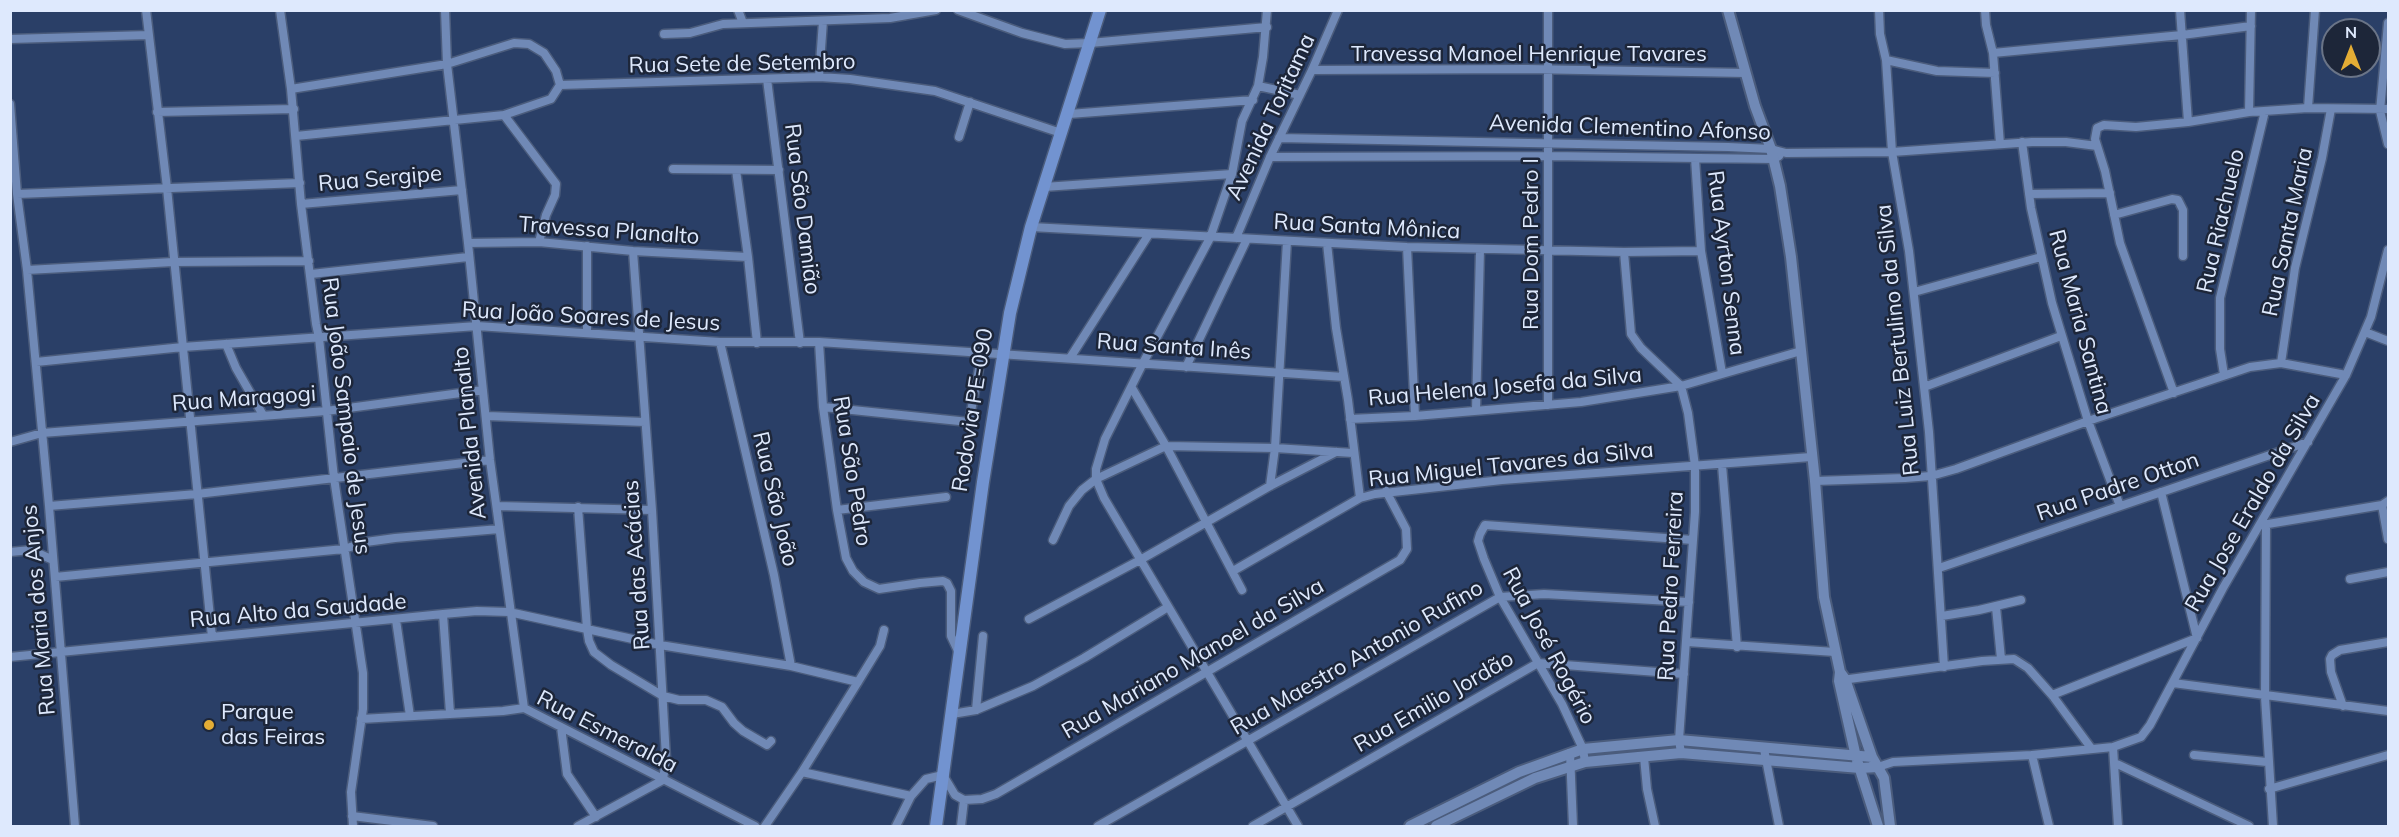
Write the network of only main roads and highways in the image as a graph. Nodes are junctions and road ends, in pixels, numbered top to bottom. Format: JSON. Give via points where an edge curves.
{"nodes":[{"id":1,"x":1100,"y":10,"type":"edge"},
{"id":2,"x":936,"y":826,"type":"edge"}],
"edges":[{"from":1,"to":2,"type":"main road","name":"Rodovia PE-090","via":[[1031,227],[1002,354]]}]}
